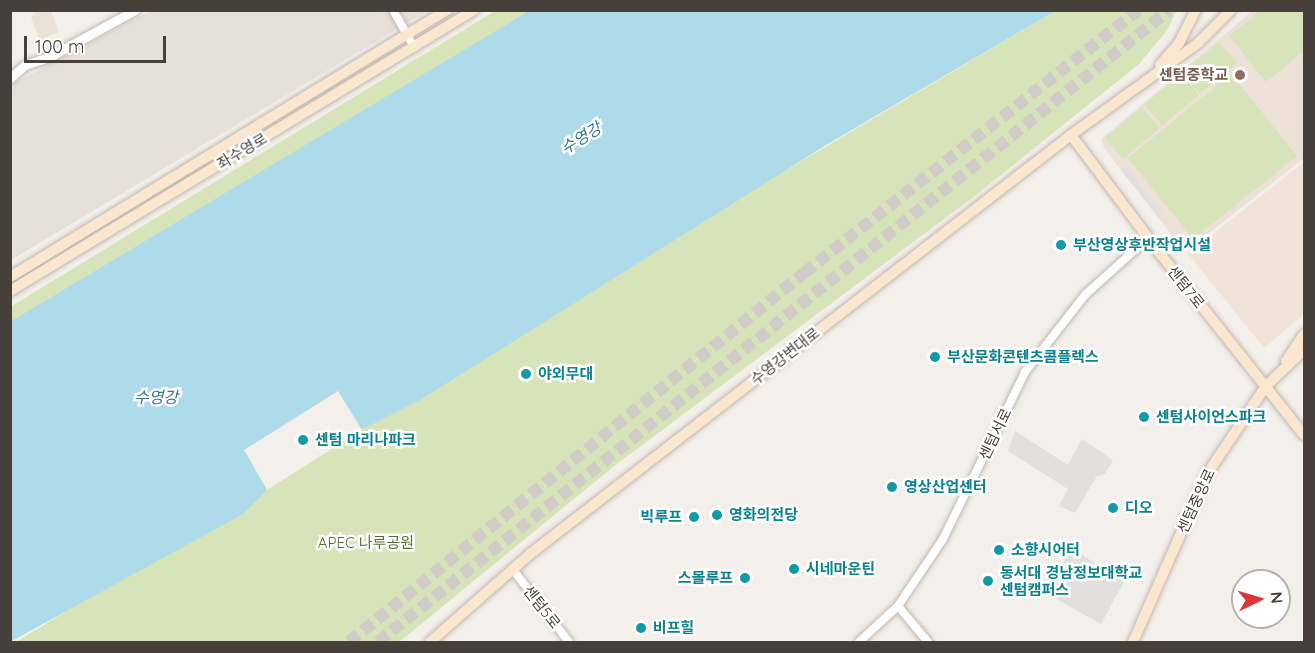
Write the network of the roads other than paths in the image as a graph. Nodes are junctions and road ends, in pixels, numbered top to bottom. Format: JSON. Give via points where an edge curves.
{"nodes":[{"id":1,"x":135,"y":10,"type":"edge"},
{"id":2,"x":393,"y":10,"type":"edge"},
{"id":3,"x":447,"y":10,"type":"edge"},
{"id":4,"x":474,"y":10,"type":"edge"},
{"id":5,"x":1196,"y":10,"type":"edge"},
{"id":6,"x":1231,"y":10,"type":"edge"},
{"id":7,"x":407,"y":34,"type":"junction"},
{"id":8,"x":414,"y":47,"type":"junction"},
{"id":9,"x":10,"y":78,"type":"edge"},
{"id":10,"x":1148,"y":78,"type":"junction"},
{"id":11,"x":1071,"y":135,"type":"junction"},
{"id":12,"x":1148,"y":238,"type":"junction"},
{"id":13,"x":10,"y":277,"type":"edge"},
{"id":14,"x":10,"y":291,"type":"edge"},
{"id":15,"x":1305,"y":334,"type":"edge"},
{"id":16,"x":1305,"y":350,"type":"edge"},
{"id":17,"x":1305,"y":359,"type":"edge"},
{"id":18,"x":1279,"y":371,"type":"junction"},
{"id":19,"x":1266,"y":386,"type":"junction"},
{"id":20,"x":1305,"y":435,"type":"edge"},
{"id":21,"x":514,"y":571,"type":"junction"},
{"id":22,"x":898,"y":606,"type":"junction"},
{"id":23,"x":430,"y":642,"type":"edge"},
{"id":24,"x":569,"y":642,"type":"edge"},
{"id":25,"x":859,"y":642,"type":"edge"},
{"id":26,"x":928,"y":642,"type":"edge"},
{"id":27,"x":1133,"y":642,"type":"edge"}],
"edges":[{"from":1,"to":9,"type":"street","via":[[51,56],[25,65]]},
{"from":2,"to":7,"type":"street"},
{"from":3,"to":7,"type":"main road","name":"좌수영로"},
{"from":4,"to":8,"type":"main road","name":"좌수영로"},
{"from":5,"to":10,"type":"main road","name":"수영강변대로","via":[[1179,43]]},
{"from":6,"to":10,"type":"main road","name":"수영강변대로","via":[[1198,43]]},
{"from":7,"to":8,"type":"street"},
{"from":7,"to":13,"type":"main road","name":"좌수영로"},
{"from":8,"to":14,"type":"main road","name":"좌수영로"},
{"from":10,"to":11,"type":"main road","name":"수영강변대로"},
{"from":11,"to":12,"type":"main road","name":"센텀7로"},
{"from":11,"to":21,"type":"main road","name":"수영강변대로","via":[[530,554]]},
{"from":12,"to":19,"type":"main road","name":"센텀7로"},
{"from":12,"to":22,"type":"street","name":"센텀서로","via":[[1085,295],[1025,372],[943,539]]},
{"from":15,"to":18,"type":"main road","name":"센텀중앙로"},
{"from":16,"to":18,"type":"main road","name":"센텀중앙로"},
{"from":17,"to":18,"type":"main road","name":"센텀중앙로"},
{"from":18,"to":19,"type":"main road","name":"센텀중앙로"},
{"from":19,"to":20,"type":"main road","name":"센텀7로"},
{"from":19,"to":27,"type":"main road","name":"센텀중앙로","via":[[1207,474]]},
{"from":21,"to":23,"type":"main road","name":"수영강변대로"},
{"from":21,"to":24,"type":"street","name":"센텀5로"},
{"from":22,"to":25,"type":"street","name":"센텀서로"},
{"from":22,"to":26,"type":"street"}]}
